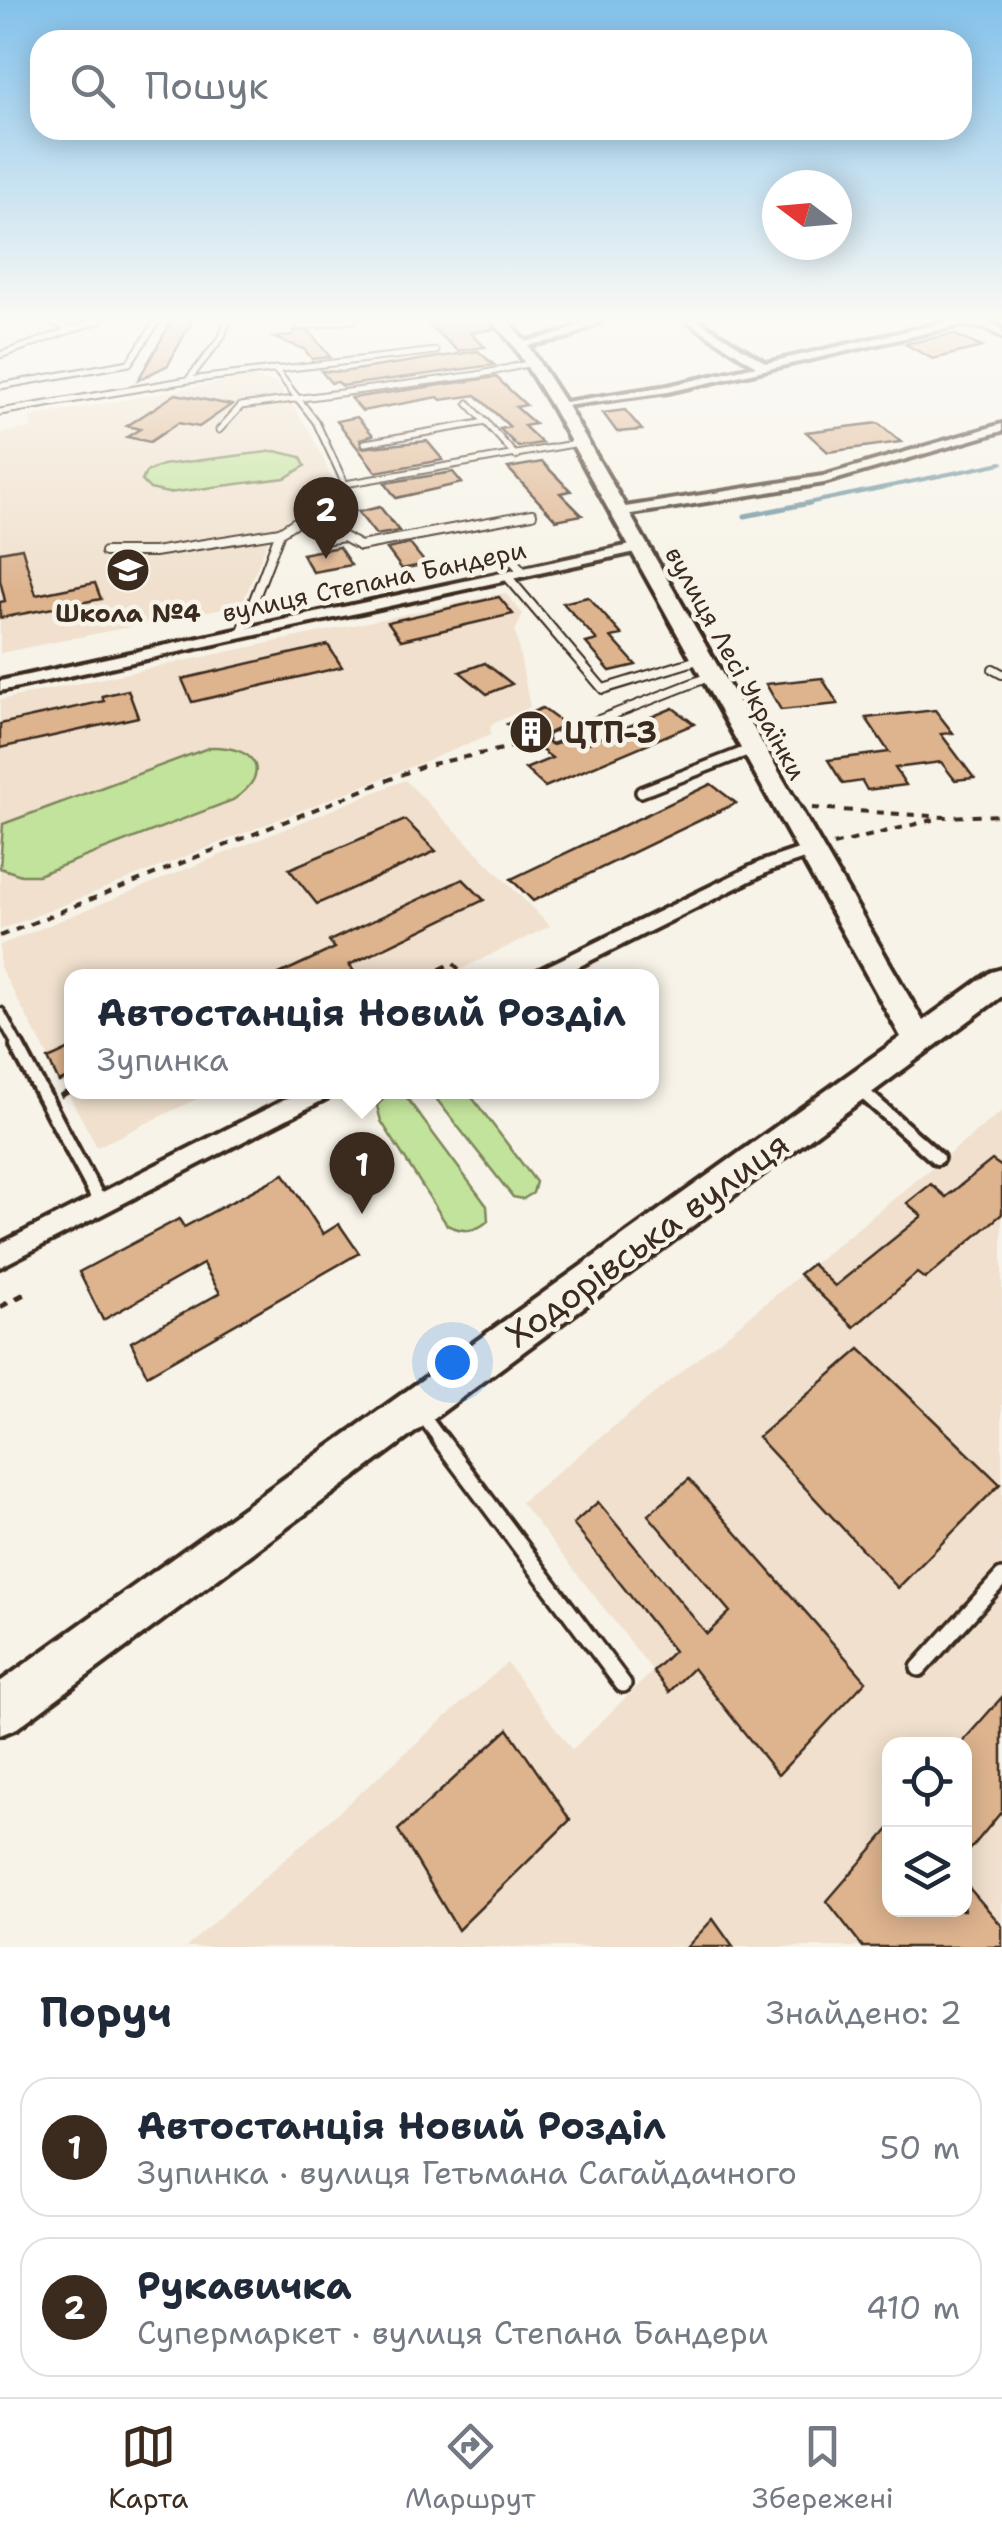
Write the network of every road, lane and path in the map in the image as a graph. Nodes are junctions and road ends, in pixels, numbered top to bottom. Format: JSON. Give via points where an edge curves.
{"nodes":[{"id":1,"x":237,"y":410,"type":"edge"},
{"id":2,"x":307,"y":410,"type":"edge"},
{"id":3,"x":474,"y":410,"type":"edge"},
{"id":4,"x":565,"y":410,"type":"edge"},
{"id":5,"x":486,"y":422,"type":"junction"},
{"id":6,"x":1002,"y":427,"type":"edge"},
{"id":7,"x":219,"y":430,"type":"dead end"},
{"id":8,"x":578,"y":442,"type":"junction"},
{"id":9,"x":365,"y":444,"type":"dead end"},
{"id":10,"x":516,"y":456,"type":"junction"},
{"id":11,"x":345,"y":484,"type":"junction"},
{"id":12,"x":622,"y":511,"type":"junction"},
{"id":13,"x":532,"y":514,"type":"dead end"},
{"id":14,"x":306,"y":515,"type":"junction"},
{"id":15,"x":280,"y":532,"type":"junction"},
{"id":16,"x":640,"y":547,"type":"junction"},
{"id":17,"x":105,"y":552,"type":"dead end"},
{"id":18,"x":506,"y":554,"type":"dead end"},
{"id":19,"x":515,"y":574,"type":"junction"},
{"id":20,"x":242,"y":632,"type":"junction"},
{"id":21,"x":706,"y":668,"type":"junction"},
{"id":22,"x":992,"y":669,"type":"dead end"},
{"id":23,"x":1002,"y":674,"type":"edge"},
{"id":24,"x":0,"y":686,"type":"edge"},
{"id":25,"x":554,"y":738,"type":"joint"},
{"id":26,"x":752,"y":749,"type":"junction"},
{"id":27,"x":640,"y":792,"type":"dead end"},
{"id":28,"x":784,"y":806,"type":"junction"},
{"id":29,"x":1002,"y":815,"type":"edge"},
{"id":30,"x":945,"y":816,"type":"junction"},
{"id":31,"x":810,"y":851,"type":"junction"},
{"id":32,"x":0,"y":936,"type":"edge"},
{"id":33,"x":438,"y":969,"type":"edge"},
{"id":34,"x":459,"y":969,"type":"edge"},
{"id":35,"x":558,"y":969,"type":"edge"},
{"id":36,"x":1002,"y":980,"type":"edge"},
{"id":37,"x":0,"y":1014,"type":"edge"},
{"id":38,"x":918,"y":1040,"type":"junction"},
{"id":39,"x":15,"y":1042,"type":"junction"},
{"id":40,"x":0,"y":1048,"type":"edge"},
{"id":41,"x":856,"y":1086,"type":"junction"},
{"id":42,"x":305,"y":1099,"type":"edge"},
{"id":43,"x":936,"y":1158,"type":"dead end"},
{"id":44,"x":100,"y":1204,"type":"junction"},
{"id":45,"x":0,"y":1256,"type":"edge"},
{"id":46,"x":30,"y":1290,"type":"dead end"},
{"id":47,"x":0,"y":1307,"type":"edge"},
{"id":48,"x":416,"y":1407,"type":"junction"},
{"id":49,"x":1002,"y":1577,"type":"edge"},
{"id":50,"x":918,"y":1668,"type":"dead end"},
{"id":51,"x":623,"y":1684,"type":"dead end"},
{"id":52,"x":0,"y":1711,"type":"edge"}],
"edges":[{"from":1,"to":7,"type":"lane"},
{"from":2,"to":11,"type":"lane"},
{"from":3,"to":5,"type":"lane"},
{"from":4,"to":8,"type":"street","name":"вулиця Лесі Українки"},
{"from":5,"to":9,"type":"lane"},
{"from":5,"to":10,"type":"lane"},
{"from":6,"to":12,"type":"street","via":[[824,479]]},
{"from":8,"to":10,"type":"lane"},
{"from":8,"to":12,"type":"street","name":"вулиця Лесі Українки"},
{"from":10,"to":11,"type":"lane"},
{"from":11,"to":14,"type":"lane"},
{"from":12,"to":16,"type":"street","name":"вулиця Лесі Українки"},
{"from":13,"to":14,"type":"lane","via":[[360,546],[344,537],[324,540]]},
{"from":14,"to":15,"type":"lane"},
{"from":15,"to":17,"type":"lane","via":[[154,552]]},
{"from":15,"to":20,"type":"lane"},
{"from":16,"to":19,"type":"street","name":"вулиця Степана Бандери"},
{"from":16,"to":21,"type":"street","name":"вулиця Лесі Українки"},
{"from":18,"to":19,"type":"lane"},
{"from":19,"to":20,"type":"street","name":"вулиця Степана Бандери"},
{"from":19,"to":21,"type":"lane","via":[[604,689]]},
{"from":20,"to":24,"type":"street","name":"вулиця Степана Бандери"},
{"from":21,"to":25,"type":"lane"},
{"from":21,"to":26,"type":"street","name":"вулиця Лесі Українки"},
{"from":22,"to":23,"type":"lane"},
{"from":25,"to":32,"type":"path","via":[[423,766]]},
{"from":26,"to":27,"type":"lane"},
{"from":26,"to":28,"type":"street","name":"вулиця Лесі Українки"},
{"from":28,"to":30,"type":"path"},
{"from":28,"to":31,"type":"street","name":"вулиця Лесі Українки"},
{"from":29,"to":30,"type":"path"},
{"from":30,"to":31,"type":"path"},
{"from":31,"to":35,"type":"street","via":[[766,866]]},
{"from":31,"to":38,"type":"street","name":"вулиця Лесі Українки"},
{"from":33,"to":34,"type":"path","via":[[452,962]]},
{"from":36,"to":38,"type":"street","name":"Ходорівська вулиця"},
{"from":37,"to":39,"type":"lane"},
{"from":38,"to":41,"type":"street","name":"Ходорівська вулиця"},
{"from":39,"to":40,"type":"lane"},
{"from":39,"to":44,"type":"lane"},
{"from":41,"to":43,"type":"lane"},
{"from":41,"to":48,"type":"street","name":"Ходорівська вулиця"},
{"from":42,"to":44,"type":"street"},
{"from":44,"to":45,"type":"street"},
{"from":46,"to":47,"type":"path"},
{"from":48,"to":51,"type":"lane"},
{"from":48,"to":52,"type":"street","name":"Ходорівська вулиця"},
{"from":49,"to":50,"type":"lane"}]}
